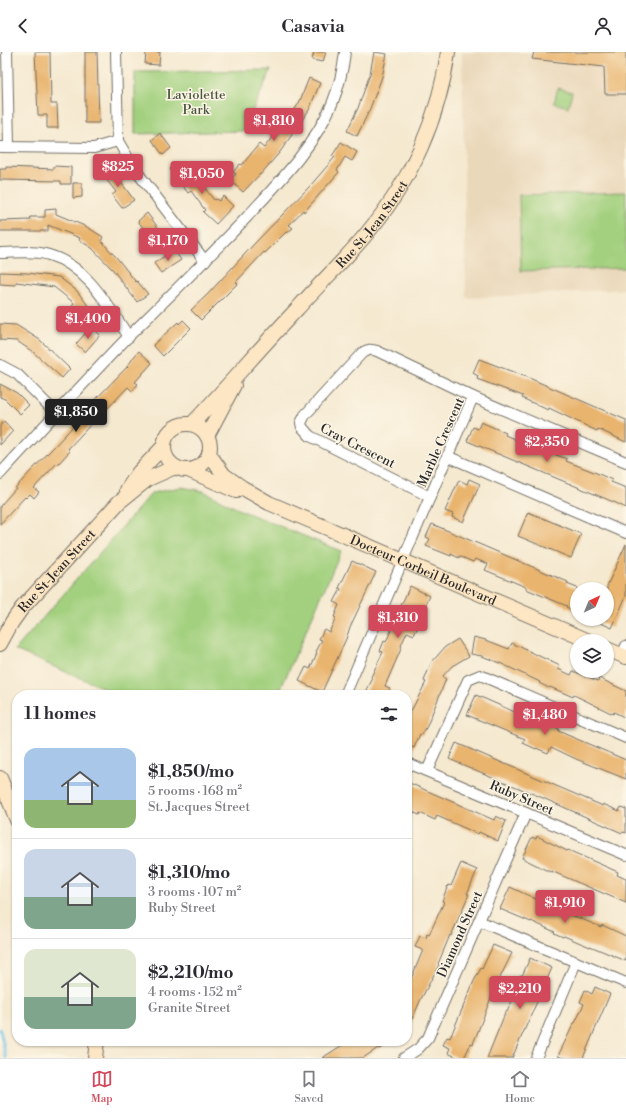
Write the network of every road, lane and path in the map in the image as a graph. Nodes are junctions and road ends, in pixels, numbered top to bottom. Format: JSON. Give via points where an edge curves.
{"nodes":[{"id":1,"x":7,"y":52,"type":"edge"},
{"id":2,"x":116,"y":52,"type":"edge"},
{"id":3,"x":345,"y":52,"type":"edge"},
{"id":4,"x":448,"y":52,"type":"edge"},
{"id":5,"x":118,"y":141,"type":"junction"},
{"id":6,"x":4,"y":146,"type":"edge"},
{"id":7,"x":0,"y":253,"type":"edge"},
{"id":8,"x":205,"y":261,"type":"junction"},
{"id":9,"x":129,"y":337,"type":"junction"},
{"id":10,"x":0,"y":365,"type":"edge"},
{"id":11,"x":243,"y":367,"type":"junction"},
{"id":12,"x":473,"y":397,"type":"junction"},
{"id":13,"x":56,"y":413,"type":"junction"},
{"id":14,"x":192,"y":424,"type":"junction"},
{"id":15,"x":207,"y":436,"type":"junction"},
{"id":16,"x":164,"y":446,"type":"junction"},
{"id":17,"x":209,"y":454,"type":"junction"},
{"id":18,"x":447,"y":456,"type":"junction"},
{"id":19,"x":626,"y":462,"type":"edge"},
{"id":20,"x":181,"y":468,"type":"junction"},
{"id":21,"x":0,"y":474,"type":"edge"},
{"id":22,"x":430,"y":497,"type":"junction"},
{"id":23,"x":259,"y":498,"type":"junction"},
{"id":24,"x":119,"y":502,"type":"junction"},
{"id":25,"x":626,"y":533,"type":"edge"},
{"id":26,"x":402,"y":561,"type":"junction"},
{"id":27,"x":573,"y":634,"type":"edge"},
{"id":28,"x":0,"y":644,"type":"edge"},
{"id":29,"x":614,"y":651,"type":"edge"},
{"id":30,"x":625,"y":653,"type":"edge"},
{"id":31,"x":347,"y":690,"type":"edge"},
{"id":32,"x":626,"y":738,"type":"edge"},
{"id":33,"x":412,"y":765,"type":"edge"},
{"id":34,"x":427,"y":771,"type":"junction"},
{"id":35,"x":0,"y":778,"type":"edge"},
{"id":36,"x":12,"y":808,"type":"edge"},
{"id":37,"x":526,"y":813,"type":"junction"},
{"id":38,"x":626,"y":855,"type":"edge"},
{"id":39,"x":479,"y":921,"type":"junction"},
{"id":40,"x":576,"y":962,"type":"junction"},
{"id":41,"x":626,"y":983,"type":"edge"},
{"id":42,"x":96,"y":1046,"type":"edge"},
{"id":43,"x":95,"y":1058,"type":"edge"},
{"id":44,"x":404,"y":1058,"type":"edge"},
{"id":45,"x":536,"y":1058,"type":"edge"}],
"edges":[{"from":1,"to":6,"type":"street"},
{"from":2,"to":5,"type":"street"},
{"from":3,"to":8,"type":"street","via":[[341,78],[319,130],[286,175]]},
{"from":4,"to":11,"type":"main road","name":"Rue St-Jean Street","via":[[430,126],[395,196],[356,245]]},
{"from":5,"to":6,"type":"street","via":[[94,148]]},
{"from":5,"to":8,"type":"street","via":[[134,168]]},
{"from":7,"to":9,"type":"street","via":[[48,254],[65,261],[81,273],[96,290]]},
{"from":8,"to":9,"type":"street"},
{"from":9,"to":13,"type":"street"},
{"from":10,"to":13,"type":"street","via":[[17,374]]},
{"from":11,"to":14,"type":"main road","name":"Rue St-Jean Street"},
{"from":11,"to":15,"type":"main road","name":"Rue St-Jean Street"},
{"from":12,"to":18,"type":"street","name":"Marble Crescent"},
{"from":12,"to":19,"type":"street","name":"Marble Crescent"},
{"from":12,"to":22,"type":"street","name":"Cray Crescent","via":[[371,349],[362,353],[302,419],[302,427],[310,436]]},
{"from":13,"to":21,"type":"street"},
{"from":14,"to":15,"type":"main road"},
{"from":14,"to":16,"type":"main road","name":"Rue St-Jean Street","via":[[176,426],[170,431]]},
{"from":15,"to":17,"type":"main road"},
{"from":16,"to":20,"type":"main road","via":[[169,461]]},
{"from":16,"to":24,"type":"main road","name":"Rue St-Jean Street","via":[[139,472]]},
{"from":17,"to":20,"type":"main road","name":"Rue St-Jean Street","via":[[206,461],[195,469]]},
{"from":17,"to":23,"type":"main road","name":"Docteur Corbeil Boulevard","via":[[224,475]]},
{"from":18,"to":22,"type":"street","name":"Marble Crescent"},
{"from":18,"to":25,"type":"street"},
{"from":20,"to":23,"type":"main road","name":"Docteur Corbeil Boulevard","via":[[240,493]]},
{"from":20,"to":24,"type":"main road","name":"Rue St-Jean Street","via":[[148,479]]},
{"from":22,"to":26,"type":"street","name":"Marble Crescent"},
{"from":23,"to":26,"type":"main road","name":"Docteur Corbeil Boulevard"},
{"from":24,"to":28,"type":"main road","name":"Rue St-Jean Street","via":[[22,608]]},
{"from":26,"to":27,"type":"main road","name":"Docteur Corbeil Boulevard"},
{"from":26,"to":31,"type":"street"},
{"from":29,"to":30,"type":"main road"},
{"from":32,"to":34,"type":"street","via":[[480,675],[468,680]]},
{"from":33,"to":34,"type":"street","name":"Ruby Street"},
{"from":34,"to":37,"type":"street","name":"Ruby Street"},
{"from":35,"to":36,"type":"main road"},
{"from":37,"to":38,"type":"street","name":"Ruby Street"},
{"from":37,"to":39,"type":"street","name":"Diamond Street"},
{"from":39,"to":40,"type":"street"},
{"from":39,"to":44,"type":"street","name":"Diamond Street","via":[[428,1038],[418,1049]]},
{"from":40,"to":41,"type":"street"},
{"from":40,"to":45,"type":"street"},
{"from":42,"to":43,"type":"main road"}]}
